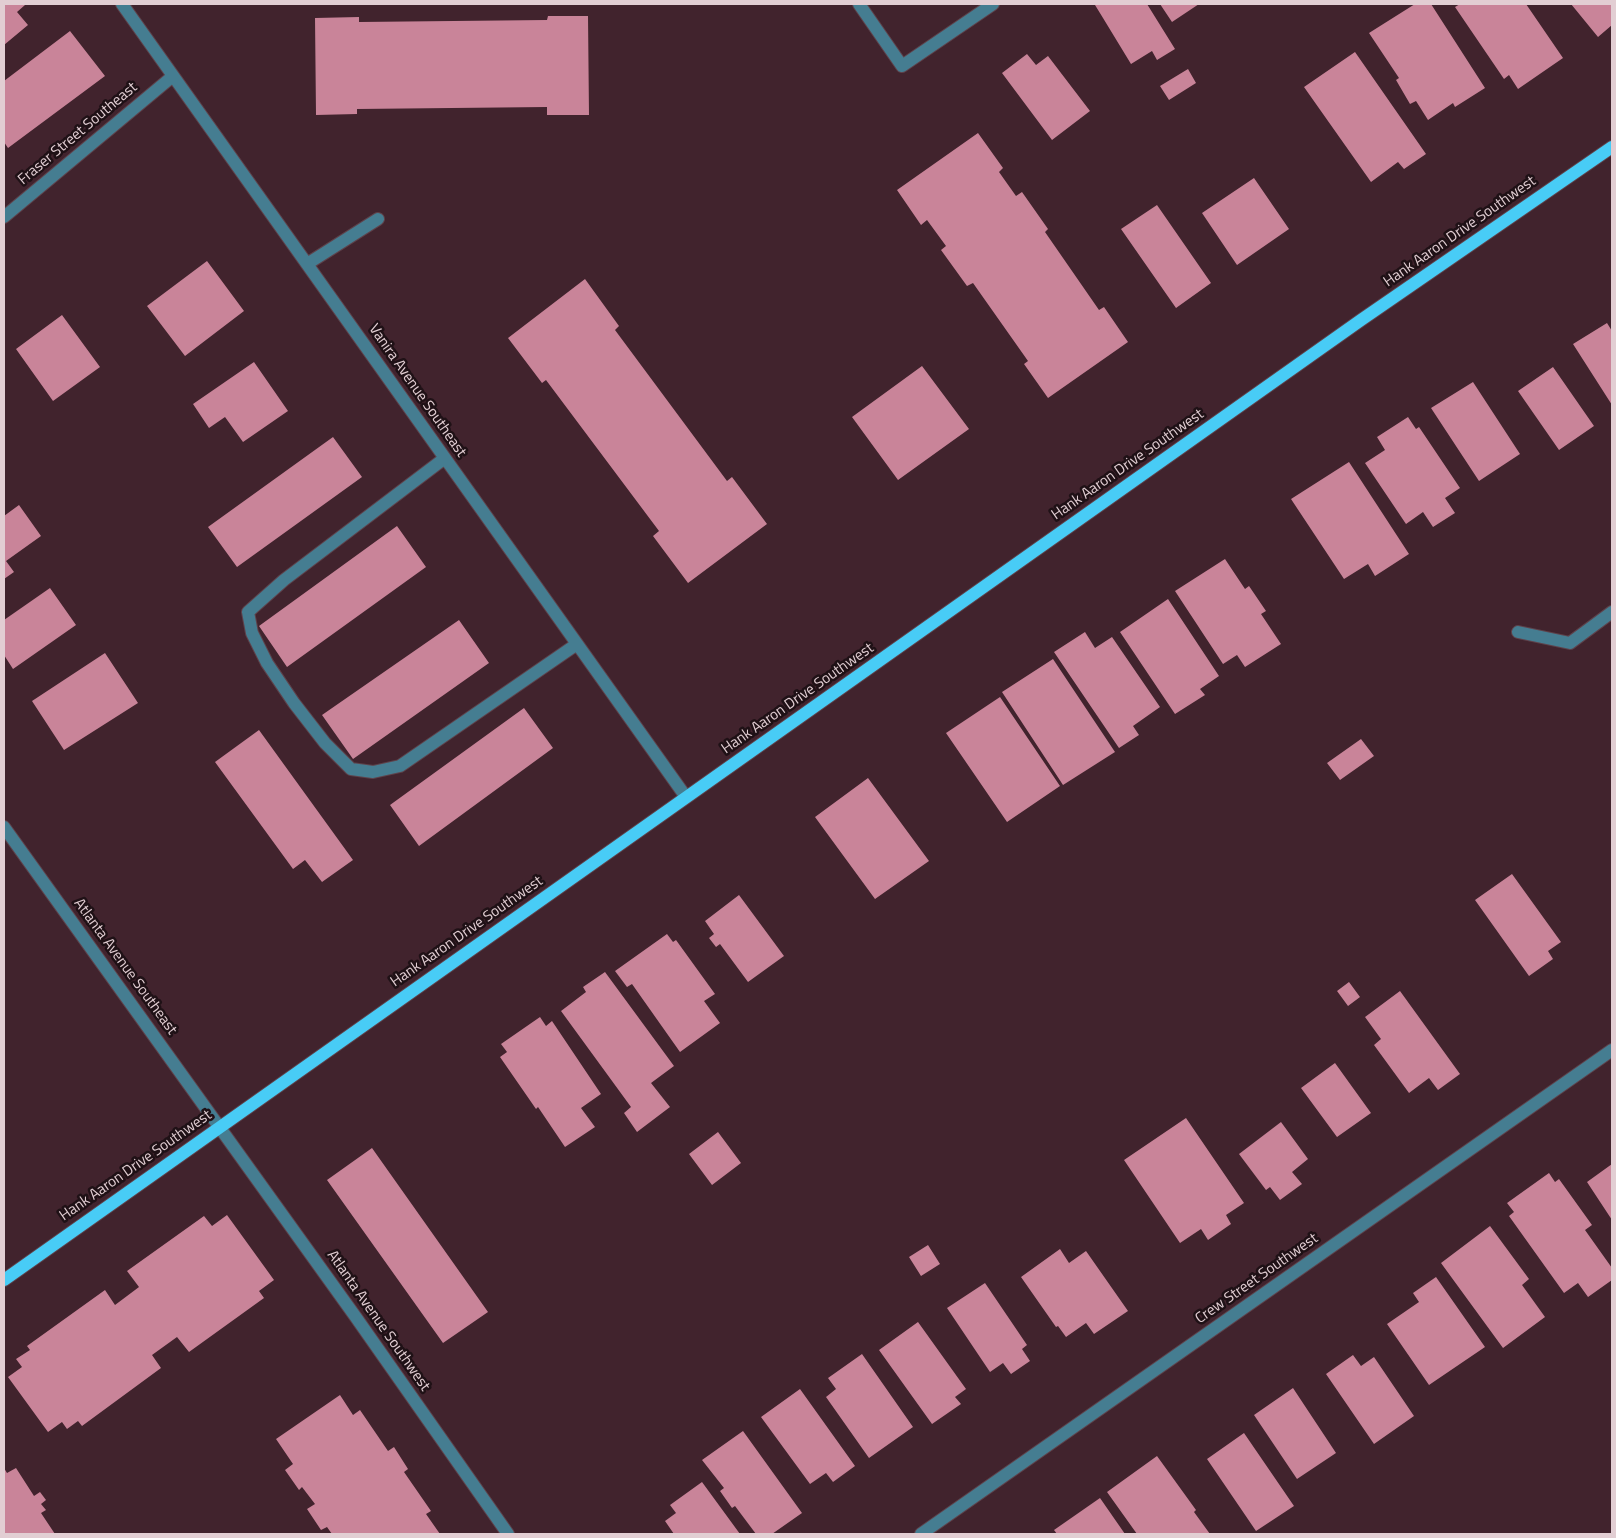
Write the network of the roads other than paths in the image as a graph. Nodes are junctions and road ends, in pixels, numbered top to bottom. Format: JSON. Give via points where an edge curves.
{"nodes":[{"id":1,"x":122,"y":4,"type":"edge"},
{"id":2,"x":859,"y":4,"type":"edge"},
{"id":3,"x":993,"y":4,"type":"edge"},
{"id":4,"x":173,"y":76,"type":"junction"},
{"id":5,"x":1612,"y":147,"type":"edge"},
{"id":6,"x":4,"y":217,"type":"edge"},
{"id":7,"x":378,"y":219,"type":"dead end"},
{"id":8,"x":307,"y":264,"type":"junction"},
{"id":9,"x":445,"y":458,"type":"junction"},
{"id":10,"x":1612,"y":612,"type":"edge"},
{"id":11,"x":1518,"y":632,"type":"dead end"},
{"id":12,"x":577,"y":644,"type":"junction"},
{"id":13,"x":686,"y":797,"type":"junction"},
{"id":14,"x":4,"y":827,"type":"edge"},
{"id":15,"x":1612,"y":1050,"type":"edge"},
{"id":16,"x":220,"y":1126,"type":"junction"},
{"id":17,"x":4,"y":1280,"type":"edge"},
{"id":18,"x":508,"y":1534,"type":"edge"},
{"id":19,"x":921,"y":1534,"type":"edge"}],
"edges":[{"from":1,"to":4,"type":"street","name":"Vanira Avenue Southeast"},
{"from":2,"to":3,"type":"street","via":[[902,66]]},
{"from":4,"to":6,"type":"street","name":"Fraser Street Southeast"},
{"from":4,"to":8,"type":"street","name":"Vanira Avenue Southeast"},
{"from":5,"to":13,"type":"main road","name":"Hank Aaron Drive Southwest","via":[[1361,320]]},
{"from":7,"to":8,"type":"street"},
{"from":8,"to":9,"type":"street","name":"Vanira Avenue Southeast"},
{"from":9,"to":12,"type":"street","name":"Vanira Avenue Southeast"},
{"from":9,"to":12,"type":"street","via":[[284,580],[248,612],[259,648],[294,703],[325,743],[351,769],[373,772],[400,766]]},
{"from":10,"to":11,"type":"street","via":[[1570,643]]},
{"from":12,"to":13,"type":"street","name":"Vanira Avenue Southeast"},
{"from":13,"to":16,"type":"main road","name":"Hank Aaron Drive Southwest"},
{"from":14,"to":16,"type":"street","name":"Atlanta Avenue Southeast"},
{"from":15,"to":19,"type":"street","name":"Crew Street Southwest"},
{"from":16,"to":17,"type":"main road","name":"Hank Aaron Drive Southwest"},
{"from":16,"to":18,"type":"street","name":"Atlanta Avenue Southwest"}]}
